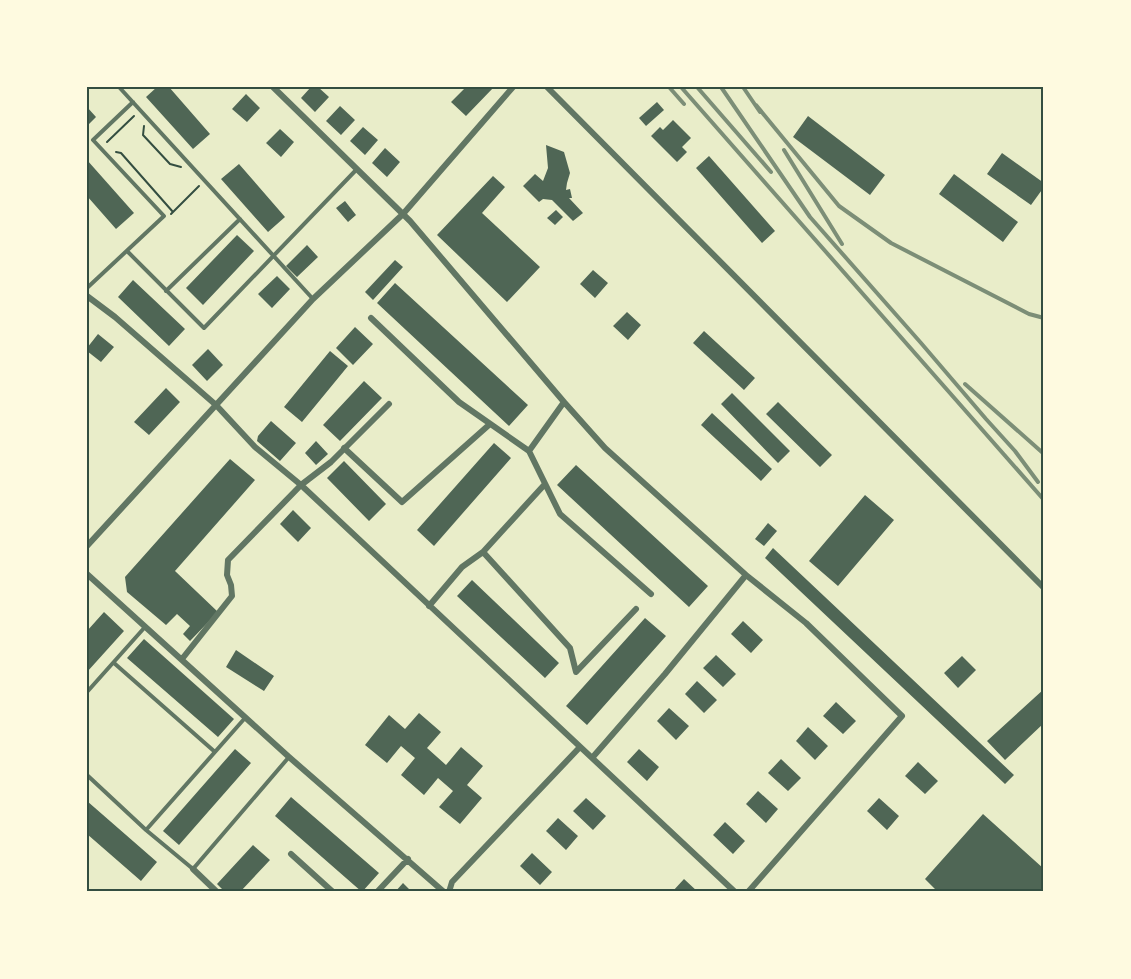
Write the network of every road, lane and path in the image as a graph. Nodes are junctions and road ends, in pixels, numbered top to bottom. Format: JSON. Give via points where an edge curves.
{"nodes":[{"id":1,"x":119,"y":87,"type":"edge"},
{"id":2,"x":273,"y":87,"type":"edge"},
{"id":3,"x":513,"y":87,"type":"edge"},
{"id":4,"x":547,"y":87,"type":"edge"},
{"id":5,"x":133,"y":102,"type":"junction"},
{"id":6,"x":358,"y":169,"type":"junction"},
{"id":7,"x":187,"y":173,"type":"dead end"},
{"id":8,"x":193,"y":180,"type":"dead end"},
{"id":9,"x":199,"y":186,"type":"dead end"},
{"id":10,"x":173,"y":212,"type":"dead end"},
{"id":11,"x":403,"y":214,"type":"junction"},
{"id":12,"x":240,"y":219,"type":"junction"},
{"id":13,"x":127,"y":251,"type":"junction"},
{"id":14,"x":274,"y":256,"type":"junction"},
{"id":15,"x":87,"y":288,"type":"edge"},
{"id":16,"x":166,"y":291,"type":"junction"},
{"id":17,"x":87,"y":296,"type":"edge"},
{"id":18,"x":313,"y":299,"type":"junction"},
{"id":19,"x":371,"y":318,"type":"dead end"},
{"id":20,"x":564,"y":402,"type":"junction"},
{"id":21,"x":389,"y":404,"type":"dead end"},
{"id":22,"x":216,"y":405,"type":"junction"},
{"id":23,"x":490,"y":424,"type":"junction"},
{"id":24,"x":344,"y":448,"type":"junction"},
{"id":25,"x":529,"y":451,"type":"junction"},
{"id":26,"x":545,"y":484,"type":"junction"},
{"id":27,"x":301,"y":485,"type":"junction"},
{"id":28,"x":87,"y":546,"type":"edge"},
{"id":29,"x":483,"y":552,"type":"junction"},
{"id":30,"x":87,"y":574,"type":"edge"},
{"id":31,"x":746,"y":575,"type":"junction"},
{"id":32,"x":1044,"y":588,"type":"edge"},
{"id":33,"x":651,"y":594,"type":"dead end"},
{"id":34,"x":429,"y":606,"type":"junction"},
{"id":35,"x":636,"y":609,"type":"dead end"},
{"id":36,"x":145,"y":626,"type":"junction"},
{"id":37,"x":182,"y":659,"type":"junction"},
{"id":38,"x":114,"y":663,"type":"junction"},
{"id":39,"x":87,"y":692,"type":"edge"},
{"id":40,"x":246,"y":717,"type":"junction"},
{"id":41,"x":580,"y":747,"type":"junction"},
{"id":42,"x":215,"y":752,"type":"junction"},
{"id":43,"x":289,"y":757,"type":"junction"},
{"id":44,"x":592,"y":758,"type":"junction"},
{"id":45,"x":87,"y":775,"type":"edge"},
{"id":46,"x":146,"y":830,"type":"junction"},
{"id":47,"x":291,"y":854,"type":"dead end"},
{"id":48,"x":408,"y":859,"type":"junction"},
{"id":49,"x":193,"y":869,"type":"junction"},
{"id":50,"x":218,"y":892,"type":"edge"},
{"id":51,"x":333,"y":892,"type":"edge"},
{"id":52,"x":377,"y":892,"type":"edge"},
{"id":53,"x":444,"y":892,"type":"edge"},
{"id":54,"x":449,"y":892,"type":"edge"},
{"id":55,"x":735,"y":892,"type":"edge"},
{"id":56,"x":748,"y":892,"type":"edge"}],
"edges":[{"from":1,"to":5,"type":"lane"},
{"from":2,"to":6,"type":"street"},
{"from":3,"to":11,"type":"street"},
{"from":4,"to":32,"type":"street"},
{"from":5,"to":12,"type":"lane"},
{"from":5,"to":13,"type":"lane","via":[[93,140],[164,216]]},
{"from":6,"to":11,"type":"street"},
{"from":6,"to":14,"type":"lane"},
{"from":7,"to":10,"type":"path","via":[[181,166],[170,164],[143,135],[145,127],[134,116],[106,142],[121,153]]},
{"from":8,"to":9,"type":"path"},
{"from":11,"to":18,"type":"street"},
{"from":11,"to":20,"type":"street"},
{"from":12,"to":14,"type":"lane"},
{"from":12,"to":16,"type":"lane"},
{"from":13,"to":15,"type":"lane"},
{"from":13,"to":16,"type":"lane"},
{"from":14,"to":16,"type":"lane","via":[[204,328]]},
{"from":14,"to":18,"type":"lane"},
{"from":17,"to":22,"type":"street"},
{"from":18,"to":22,"type":"street"},
{"from":19,"to":23,"type":"street","via":[[459,402]]},
{"from":20,"to":25,"type":"street"},
{"from":20,"to":31,"type":"street","via":[[605,448]]},
{"from":21,"to":24,"type":"street"},
{"from":22,"to":27,"type":"street","via":[[255,447]]},
{"from":22,"to":28,"type":"street"},
{"from":23,"to":24,"type":"street","via":[[402,502]]},
{"from":23,"to":25,"type":"street"},
{"from":24,"to":27,"type":"street"},
{"from":25,"to":26,"type":"street"},
{"from":26,"to":29,"type":"street"},
{"from":26,"to":33,"type":"street","via":[[560,514]]},
{"from":27,"to":34,"type":"street"},
{"from":27,"to":37,"type":"street","via":[[228,560],[232,596]]},
{"from":29,"to":34,"type":"street","via":[[462,567]]},
{"from":29,"to":35,"type":"street","via":[[570,648],[576,672]]},
{"from":30,"to":36,"type":"street"},
{"from":31,"to":44,"type":"street"},
{"from":31,"to":56,"type":"street","via":[[806,623],[902,716]]},
{"from":34,"to":41,"type":"street"},
{"from":36,"to":37,"type":"street"},
{"from":36,"to":38,"type":"lane"},
{"from":37,"to":40,"type":"street"},
{"from":38,"to":39,"type":"lane"},
{"from":38,"to":42,"type":"lane"},
{"from":40,"to":42,"type":"lane"},
{"from":40,"to":43,"type":"street"},
{"from":41,"to":44,"type":"street"},
{"from":41,"to":54,"type":"street","via":[[452,882]]},
{"from":42,"to":46,"type":"lane"},
{"from":43,"to":48,"type":"street"},
{"from":43,"to":49,"type":"lane"},
{"from":44,"to":55,"type":"street"},
{"from":45,"to":46,"type":"lane"},
{"from":46,"to":49,"type":"lane"},
{"from":47,"to":51,"type":"street"},
{"from":48,"to":52,"type":"street"},
{"from":48,"to":53,"type":"street"},
{"from":49,"to":50,"type":"street"}]}
